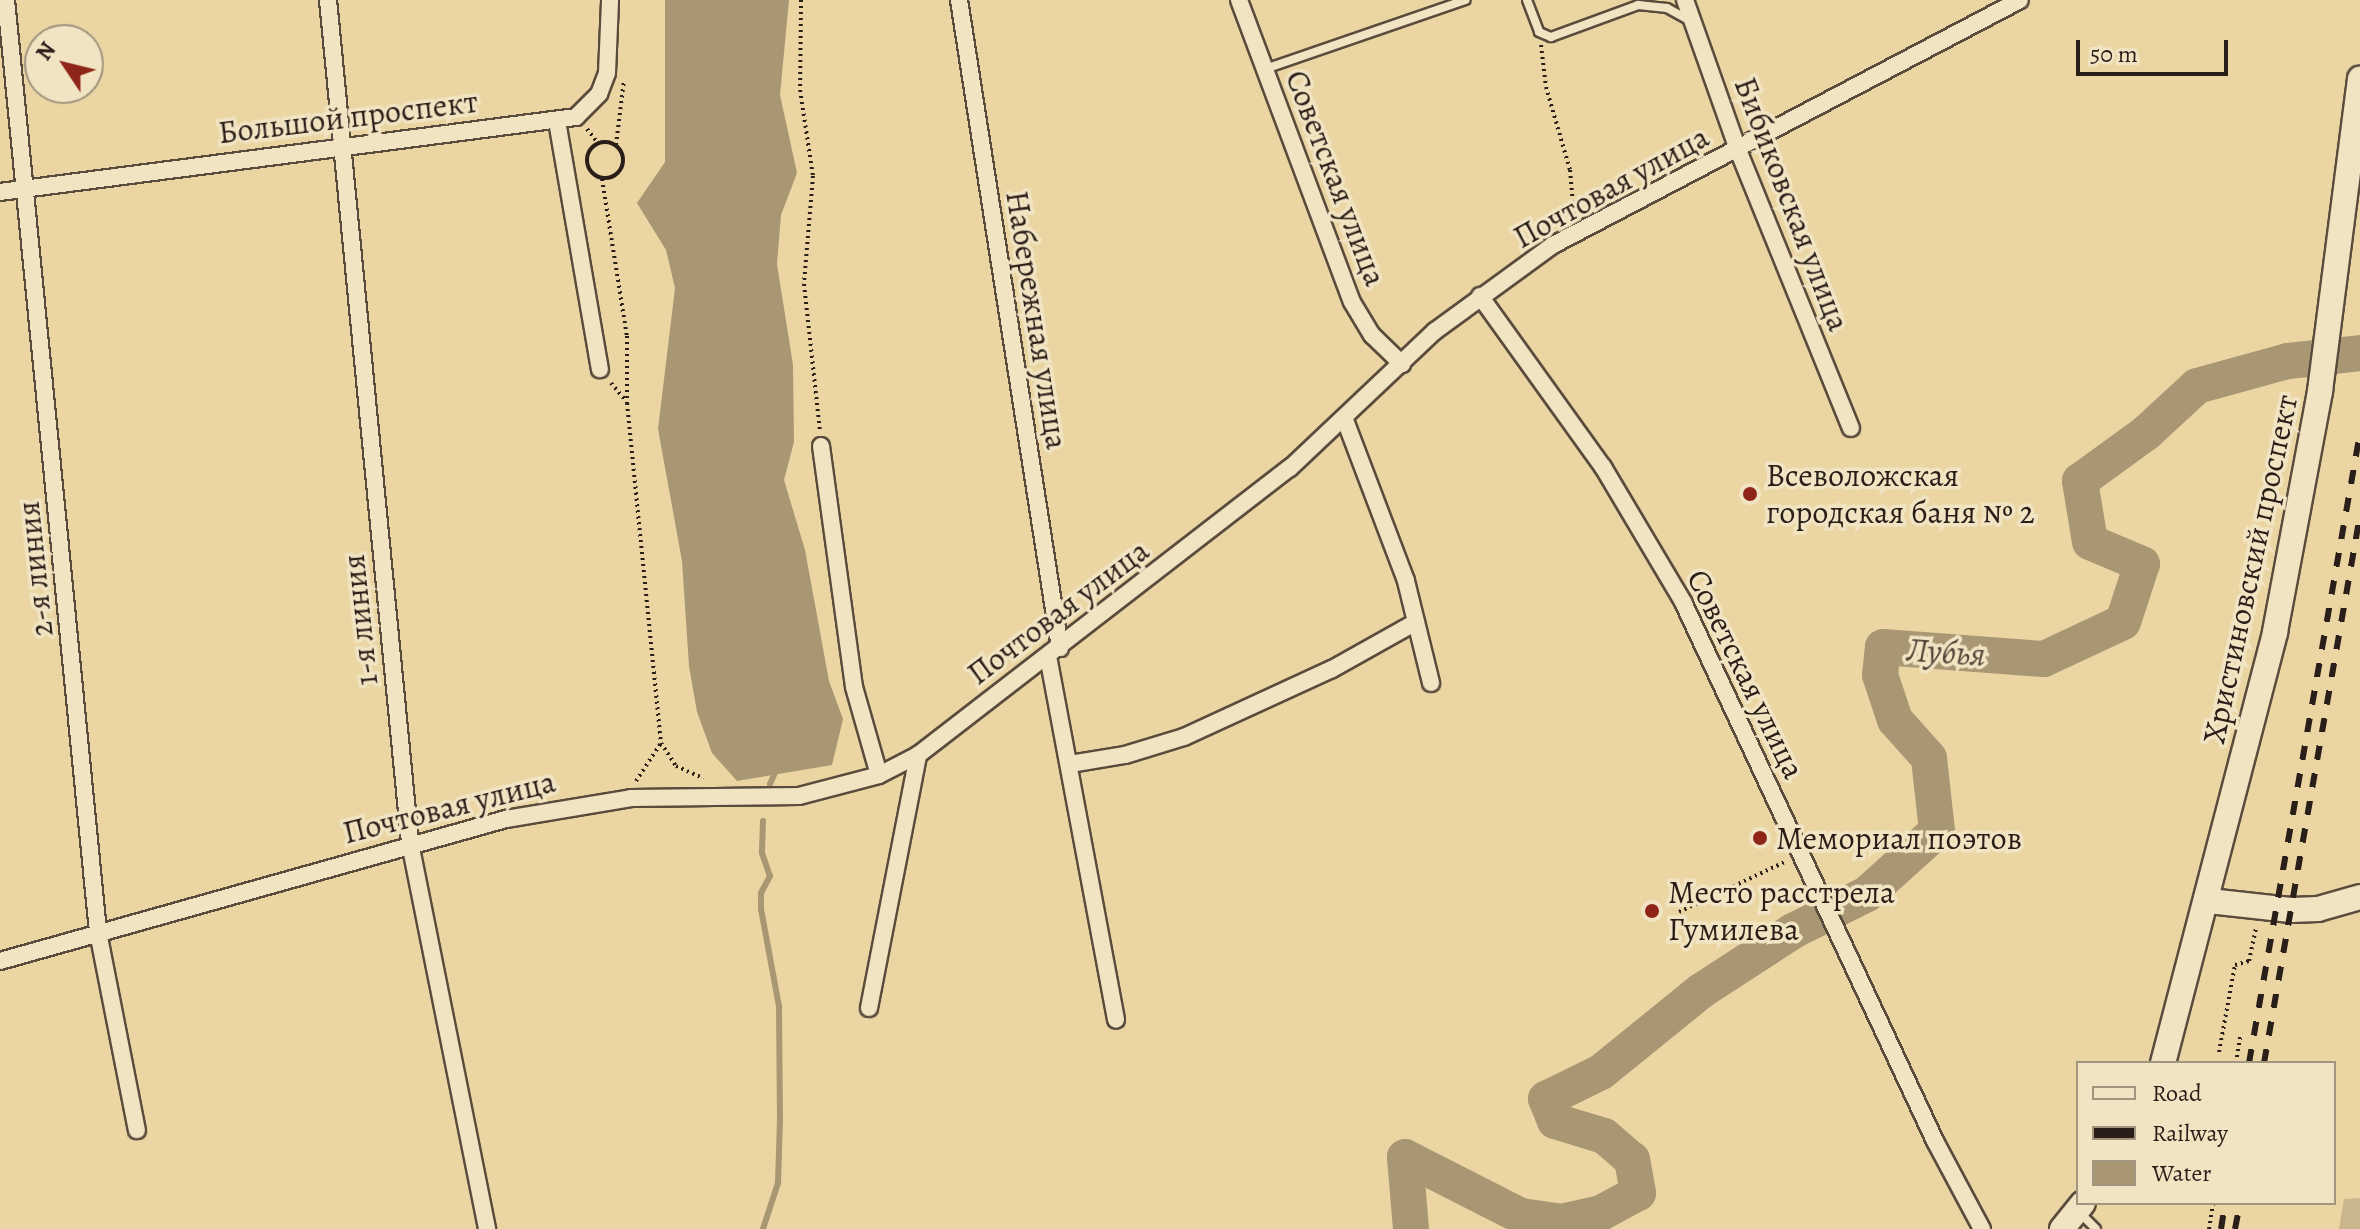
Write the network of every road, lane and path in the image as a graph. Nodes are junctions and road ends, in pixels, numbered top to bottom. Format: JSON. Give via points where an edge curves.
{"nodes":[{"id":1,"x":6,"y":0,"type":"edge"},
{"id":2,"x":328,"y":0,"type":"edge"},
{"id":3,"x":610,"y":0,"type":"edge"},
{"id":4,"x":801,"y":0,"type":"edge"},
{"id":5,"x":959,"y":0,"type":"edge"},
{"id":6,"x":1239,"y":0,"type":"edge"},
{"id":7,"x":1465,"y":0,"type":"edge"},
{"id":8,"x":1527,"y":0,"type":"edge"},
{"id":9,"x":1685,"y":0,"type":"edge"},
{"id":10,"x":2020,"y":0,"type":"edge"},
{"id":11,"x":1693,"y":23,"type":"junction"},
{"id":12,"x":1539,"y":32,"type":"junction"},
{"id":13,"x":1264,"y":69,"type":"junction"},
{"id":14,"x":2360,"y":79,"type":"edge"},
{"id":15,"x":557,"y":121,"type":"junction"},
{"id":16,"x":340,"y":145,"type":"junction"},
{"id":17,"x":1738,"y":150,"type":"junction"},
{"id":18,"x":602,"y":179,"type":"junction"},
{"id":19,"x":26,"y":188,"type":"junction"},
{"id":20,"x":0,"y":192,"type":"edge"},
{"id":21,"x":1576,"y":231,"type":"junction"},
{"id":22,"x":1480,"y":296,"type":"junction"},
{"id":23,"x":1402,"y":364,"type":"junction"},
{"id":24,"x":600,"y":369,"type":"joint"},
{"id":25,"x":627,"y":403,"type":"junction"},
{"id":26,"x":1345,"y":420,"type":"junction"},
{"id":27,"x":1851,"y":428,"type":"dead end"},
{"id":28,"x":821,"y":446,"type":"joint"},
{"id":29,"x":1416,"y":622,"type":"junction"},
{"id":30,"x":1054,"y":652,"type":"junction"},
{"id":31,"x":1431,"y":683,"type":"dead end"},
{"id":32,"x":661,"y":743,"type":"junction"},
{"id":33,"x":918,"y":755,"type":"junction"},
{"id":34,"x":1070,"y":764,"type":"junction"},
{"id":35,"x":879,"y":775,"type":"junction"},
{"id":36,"x":736,"y":796,"type":"junction"},
{"id":37,"x":631,"y":798,"type":"junction"},
{"id":38,"x":410,"y":843,"type":"junction"},
{"id":39,"x":1785,"y":862,"type":"dead end"},
{"id":40,"x":2360,"y":897,"type":"edge"},
{"id":41,"x":2209,"y":901,"type":"junction"},
{"id":42,"x":1679,"y":912,"type":"dead end"},
{"id":43,"x":2258,"y":918,"type":"dead end"},
{"id":44,"x":98,"y":932,"type":"junction"},
{"id":45,"x":0,"y":961,"type":"edge"},
{"id":46,"x":869,"y":1008,"type":"dead end"},
{"id":47,"x":1116,"y":1020,"type":"dead end"},
{"id":48,"x":2241,"y":1033,"type":"dead end"},
{"id":49,"x":2219,"y":1052,"type":"dead end"},
{"id":50,"x":2164,"y":1061,"type":"edge"},
{"id":51,"x":2236,"y":1061,"type":"edge"},
{"id":52,"x":137,"y":1130,"type":"dead end"},
{"id":53,"x":2213,"y":1205,"type":"edge"},
{"id":54,"x":2074,"y":1214,"type":"edge"},
{"id":55,"x":487,"y":1229,"type":"edge"},
{"id":56,"x":1982,"y":1229,"type":"edge"},
{"id":57,"x":2096,"y":1229,"type":"edge"},
{"id":58,"x":2209,"y":1229,"type":"edge"}],
"edges":[{"from":1,"to":19,"type":"street","name":"2-я линия"},
{"from":2,"to":16,"type":"street","name":"1-я линия"},
{"from":3,"to":15,"type":"street","name":"Большой проспект","via":[[612,32],[599,94],[576,117]]},
{"from":4,"to":28,"type":"path","via":[[800,90],[813,176],[804,284]]},
{"from":5,"to":30,"type":"street","name":"Набережная улица"},
{"from":6,"to":13,"type":"street","name":"Советская улица"},
{"from":7,"to":13,"type":"lane"},
{"from":8,"to":12,"type":"lane"},
{"from":9,"to":11,"type":"street","name":"Бибиковская улица"},
{"from":10,"to":17,"type":"street","name":"Почтовая улица"},
{"from":11,"to":12,"type":"lane","via":[[1667,8],[1638,5],[1551,37]]},
{"from":11,"to":17,"type":"street","name":"Бибиковская улица"},
{"from":12,"to":21,"type":"path","via":[[1546,87],[1570,170]]},
{"from":13,"to":23,"type":"street","name":"Советская улица","via":[[1352,302],[1372,335]]},
{"from":14,"to":41,"type":"street","name":"Христиновский проспект","via":[[2320,391],[2275,632]]},
{"from":15,"to":16,"type":"street","name":"Большой проспект"},
{"from":15,"to":24,"type":"street"},
{"from":16,"to":19,"type":"street","name":"Большой проспект"},
{"from":16,"to":38,"type":"street","name":"1-я линия"},
{"from":17,"to":21,"type":"street","name":"Почтовая улица"},
{"from":17,"to":27,"type":"street","name":"Бибиковская улица"},
{"from":18,"to":18,"type":"path","via":[[593,175],[586,158],[590,149],[607,141],[616,145],[624,163],[612,178]]},
{"from":18,"to":25,"type":"path","via":[[627,336]]},
{"from":19,"to":20,"type":"street","name":"Большой проспект"},
{"from":19,"to":44,"type":"street","name":"2-я линия"},
{"from":21,"to":22,"type":"street","name":"Почтовая улица"},
{"from":22,"to":23,"type":"street","name":"Почтовая улица"},
{"from":22,"to":56,"type":"street","name":"Советская улица","via":[[1603,467],[1654,553]]},
{"from":23,"to":26,"type":"street","name":"Почтовая улица"},
{"from":24,"to":25,"type":"path"},
{"from":25,"to":32,"type":"path"},
{"from":26,"to":29,"type":"street","via":[[1406,581]]},
{"from":26,"to":30,"type":"street","name":"Почтовая улица"},
{"from":28,"to":35,"type":"street","via":[[854,687]]},
{"from":29,"to":31,"type":"street"},
{"from":29,"to":34,"type":"street","via":[[1332,669],[1184,737]]},
{"from":30,"to":33,"type":"street","name":"Почтовая улица"},
{"from":30,"to":34,"type":"street","name":"Набережная улица"},
{"from":32,"to":36,"type":"path","via":[[676,766]]},
{"from":32,"to":37,"type":"path"},
{"from":33,"to":35,"type":"street","name":"Почтовая улица"},
{"from":33,"to":46,"type":"street"},
{"from":34,"to":47,"type":"street","name":"Набережная улица"},
{"from":35,"to":36,"type":"street","name":"Почтовая улица","via":[[799,796]]},
{"from":36,"to":37,"type":"street","name":"Почтовая улица"},
{"from":37,"to":38,"type":"street","name":"Почтовая улица","via":[[568,806]]},
{"from":38,"to":44,"type":"street","name":"Почтовая улица"},
{"from":38,"to":55,"type":"street","name":"1-я линия"},
{"from":39,"to":42,"type":"path"},
{"from":40,"to":41,"type":"street","via":[[2318,909],[2291,910]]},
{"from":41,"to":50,"type":"street","name":"Христиновский проспект"},
{"from":43,"to":49,"type":"path","via":[[2249,961],[2235,965]]},
{"from":44,"to":45,"type":"street","name":"Почтовая улица"},
{"from":44,"to":52,"type":"street","name":"2-я линия"},
{"from":48,"to":51,"type":"path"},
{"from":53,"to":58,"type":"path"},
{"from":54,"to":57,"type":"lane"}]}
